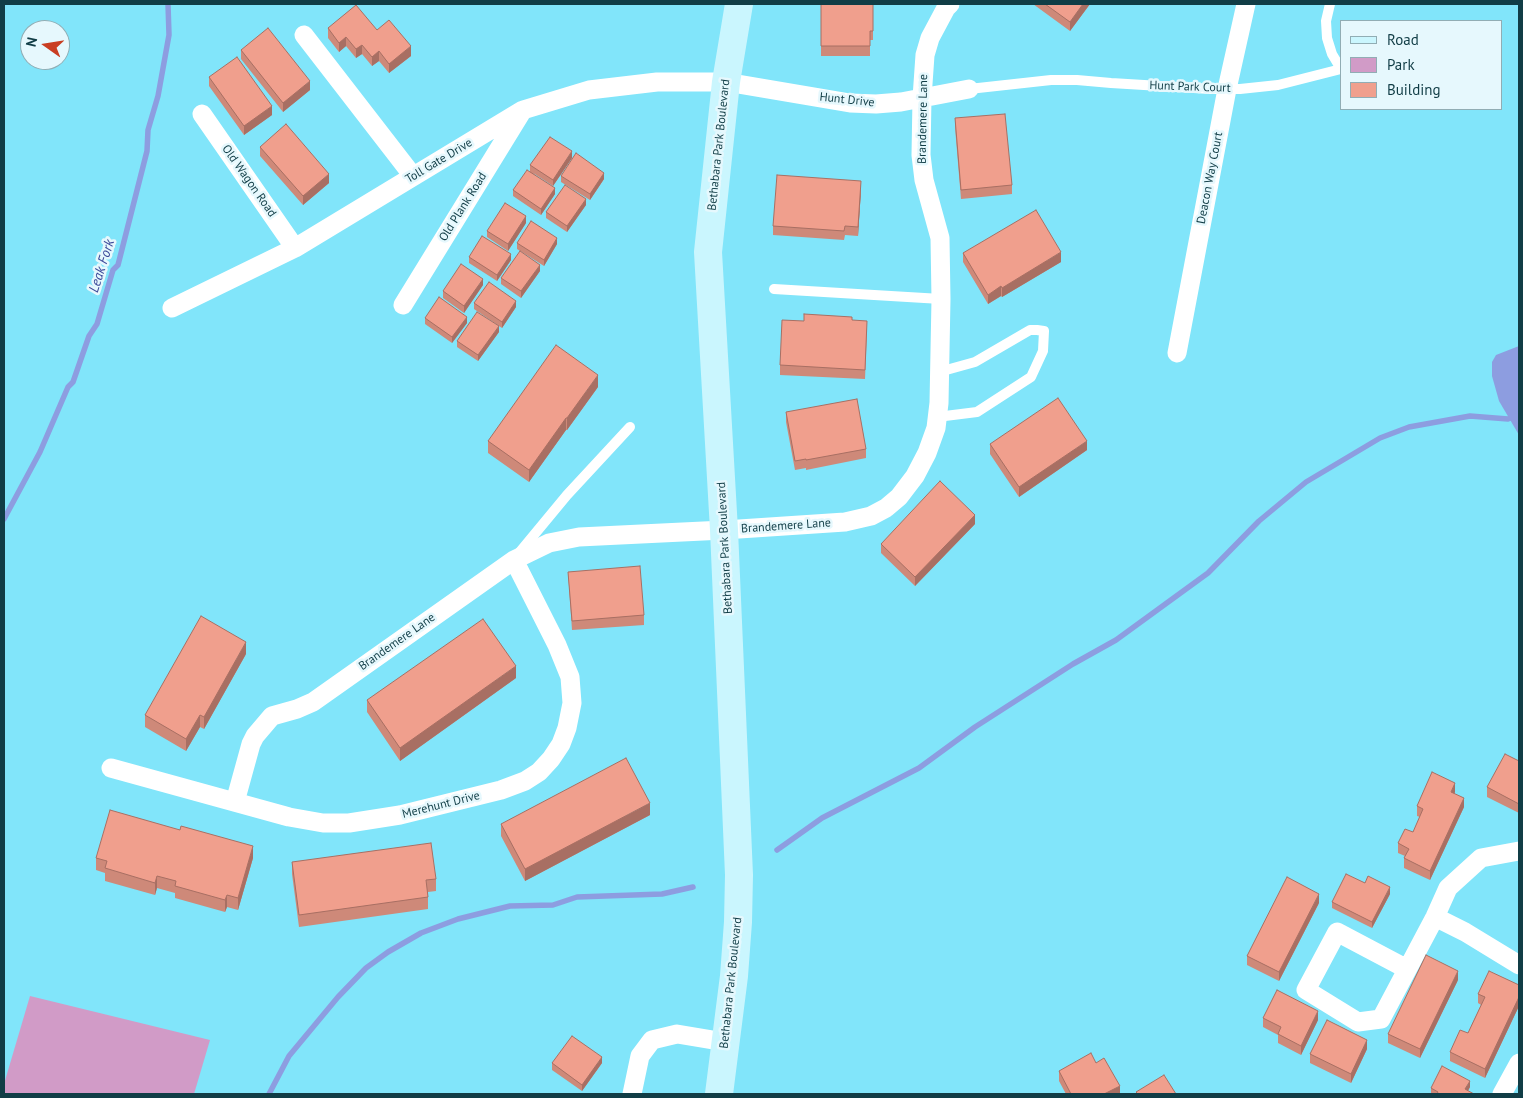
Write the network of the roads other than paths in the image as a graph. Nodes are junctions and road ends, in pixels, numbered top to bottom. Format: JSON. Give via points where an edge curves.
{"nodes":[{"id":1,"x":739,"y":4,"type":"edge"},
{"id":2,"x":950,"y":4,"type":"edge"},
{"id":3,"x":1246,"y":4,"type":"edge"},
{"id":4,"x":1330,"y":4,"type":"edge"},
{"id":5,"x":304,"y":35,"type":"dead end"},
{"id":6,"x":1340,"y":67,"type":"edge"},
{"id":7,"x":1340,"y":69,"type":"edge"},
{"id":8,"x":726,"y":82,"type":"junction"},
{"id":9,"x":1227,"y":89,"type":"junction"},
{"id":10,"x":969,"y":90,"type":"joint"},
{"id":11,"x":922,"y":98,"type":"junction"},
{"id":12,"x":523,"y":110,"type":"junction"},
{"id":13,"x":202,"y":114,"type":"dead end"},
{"id":14,"x":413,"y":176,"type":"junction"},
{"id":15,"x":295,"y":248,"type":"junction"},
{"id":16,"x":774,"y":289,"type":"dead end"},
{"id":17,"x":941,"y":298,"type":"junction"},
{"id":18,"x":403,"y":305,"type":"dead end"},
{"id":19,"x":172,"y":308,"type":"dead end"},
{"id":20,"x":1177,"y":353,"type":"dead end"},
{"id":21,"x":939,"y":372,"type":"junction"},
{"id":22,"x":937,"y":417,"type":"junction"},
{"id":23,"x":630,"y":427,"type":"dead end"},
{"id":24,"x":724,"y":530,"type":"junction"},
{"id":25,"x":514,"y":560,"type":"junction"},
{"id":26,"x":112,"y":768,"type":"dead end"},
{"id":27,"x":235,"y":802,"type":"junction"},
{"id":28,"x":1519,"y":851,"type":"edge"},
{"id":29,"x":1435,"y":917,"type":"junction"},
{"id":30,"x":1519,"y":966,"type":"edge"},
{"id":31,"x":1407,"y":969,"type":"junction"},
{"id":32,"x":726,"y":1042,"type":"junction"},
{"id":33,"x":1519,"y":1064,"type":"edge"},
{"id":34,"x":632,"y":1094,"type":"edge"},
{"id":35,"x":719,"y":1094,"type":"edge"},
{"id":36,"x":1502,"y":1094,"type":"edge"}],
"edges":[{"from":1,"to":8,"type":"street","name":"Bethabara Park Boulevard"},
{"from":2,"to":11,"type":"street","name":"Brandemere Lane","via":[[930,38],[925,55]]},
{"from":3,"to":9,"type":"street","name":"Deacon Way Court"},
{"from":4,"to":6,"type":"lane","name":"Hunt Park Court","via":[[1327,38]]},
{"from":5,"to":14,"type":"street"},
{"from":7,"to":9,"type":"lane","name":"Hunt Park Court","via":[[1278,85]]},
{"from":8,"to":11,"type":"street","name":"Hunt Drive","via":[[850,102],[876,104]]},
{"from":8,"to":12,"type":"street","name":"Toll Gate Drive","via":[[622,85],[589,90]]},
{"from":8,"to":24,"type":"street","name":"Bethabara Park Boulevard","via":[[708,252]]},
{"from":9,"to":10,"type":"lane","name":"Hunt Park Court","via":[[1051,80]]},
{"from":9,"to":20,"type":"street","name":"Deacon Way Court"},
{"from":10,"to":11,"type":"street","name":"Hunt Drive"},
{"from":11,"to":17,"type":"street","name":"Brandemere Lane","via":[[921,155],[924,180],[940,238]]},
{"from":12,"to":14,"type":"street","name":"Toll Gate Drive"},
{"from":12,"to":18,"type":"street","name":"Old Plank Road"},
{"from":13,"to":15,"type":"street","name":"Old Wagon Road"},
{"from":14,"to":15,"type":"street","name":"Toll Gate Drive"},
{"from":15,"to":19,"type":"street","name":"Toll Gate Drive"},
{"from":16,"to":17,"type":"lane"},
{"from":17,"to":21,"type":"street","name":"Brandemere Lane"},
{"from":21,"to":22,"type":"street","name":"Brandemere Lane"},
{"from":21,"to":22,"type":"lane","via":[[975,362],[1030,330],[1044,332],[1044,351],[1031,377],[977,412]]},
{"from":22,"to":24,"type":"street","name":"Brandemere Lane","via":[[927,453],[915,476],[886,508],[871,516],[845,522]]},
{"from":23,"to":25,"type":"lane","via":[[567,495]]},
{"from":24,"to":25,"type":"street","name":"Brandemere Lane","via":[[579,537],[549,543]]},
{"from":24,"to":32,"type":"street","name":"Bethabara Park Boulevard","via":[[739,875],[734,976]]},
{"from":25,"to":27,"type":"street","name":"Brandemere Lane","via":[[313,702],[272,716],[251,744]]},
{"from":25,"to":27,"type":"street","name":"Merehunt Drive","via":[[570,677],[572,703],[567,728],[561,744],[539,772],[501,790],[400,815],[349,823],[323,823],[289,817]]},
{"from":26,"to":27,"type":"street","name":"Merehunt Drive"},
{"from":28,"to":29,"type":"street","via":[[1481,858],[1448,888]]},
{"from":29,"to":30,"type":"street"},
{"from":29,"to":31,"type":"street"},
{"from":31,"to":31,"type":"street","via":[[1381,1019],[1358,1022],[1306,990],[1337,932]]},
{"from":32,"to":34,"type":"street","via":[[677,1034],[652,1040],[640,1056]]},
{"from":32,"to":35,"type":"street","name":"Bethabara Park Boulevard"},
{"from":33,"to":36,"type":"street"}]}
